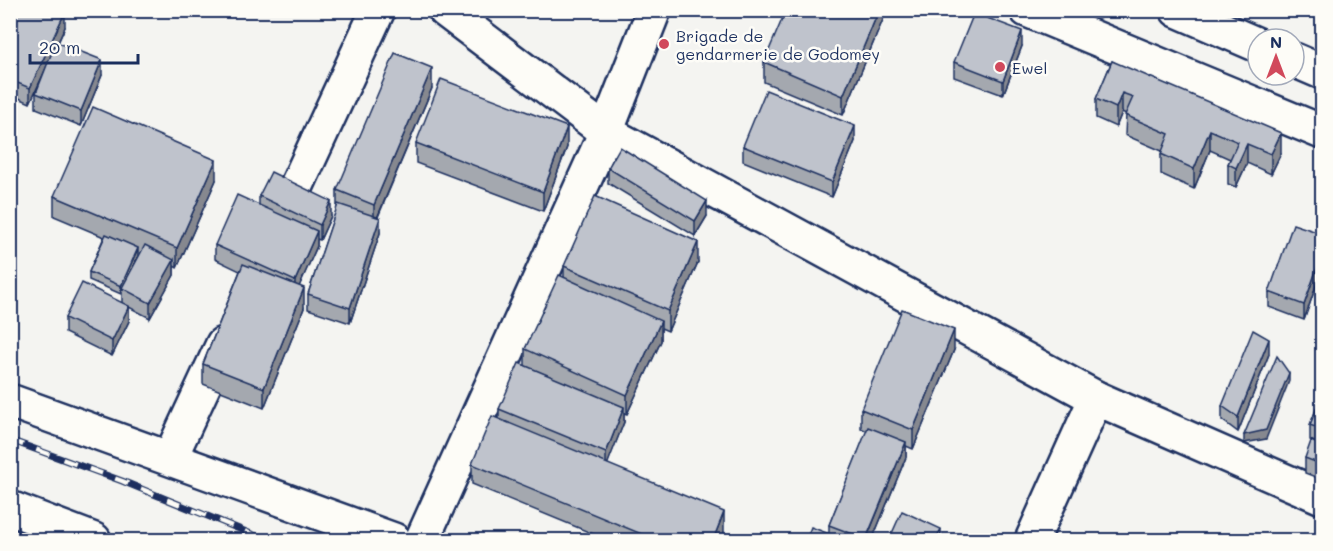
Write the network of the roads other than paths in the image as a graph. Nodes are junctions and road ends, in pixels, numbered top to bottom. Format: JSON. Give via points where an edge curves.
{"nodes":[{"id":1,"x":378,"y":10,"type":"edge"},
{"id":2,"x":445,"y":10,"type":"edge"},
{"id":3,"x":654,"y":10,"type":"edge"},
{"id":4,"x":1027,"y":10,"type":"edge"},
{"id":5,"x":1178,"y":10,"type":"edge"},
{"id":6,"x":1246,"y":40,"type":"edge"},
{"id":7,"x":1306,"y":65,"type":"edge"},
{"id":8,"x":1323,"y":72,"type":"edge"},
{"id":9,"x":606,"y":132,"type":"junction"},
{"id":10,"x":1323,"y":132,"type":"edge"},
{"id":11,"x":264,"y":256,"type":"edge"},
{"id":12,"x":234,"y":320,"type":"edge"},
{"id":13,"x":1096,"y":398,"type":"junction"},
{"id":14,"x":10,"y":401,"type":"edge"},
{"id":15,"x":170,"y":458,"type":"junction"},
{"id":16,"x":1323,"y":497,"type":"edge"},
{"id":17,"x":10,"y":508,"type":"edge"},
{"id":18,"x":94,"y":540,"type":"edge"},
{"id":19,"x":394,"y":540,"type":"edge"},
{"id":20,"x":422,"y":540,"type":"edge"},
{"id":21,"x":1032,"y":540,"type":"edge"}],
"edges":[{"from":1,"to":11,"type":"main road"},
{"from":2,"to":9,"type":"main road"},
{"from":3,"to":9,"type":"main road"},
{"from":4,"to":10,"type":"main road"},
{"from":5,"to":6,"type":"main road"},
{"from":7,"to":8,"type":"main road"},
{"from":9,"to":13,"type":"main road"},
{"from":9,"to":20,"type":"main road"},
{"from":12,"to":15,"type":"main road"},
{"from":13,"to":16,"type":"main road"},
{"from":13,"to":21,"type":"main road"},
{"from":14,"to":15,"type":"main road"},
{"from":15,"to":19,"type":"main road"},
{"from":17,"to":18,"type":"main road"}]}
